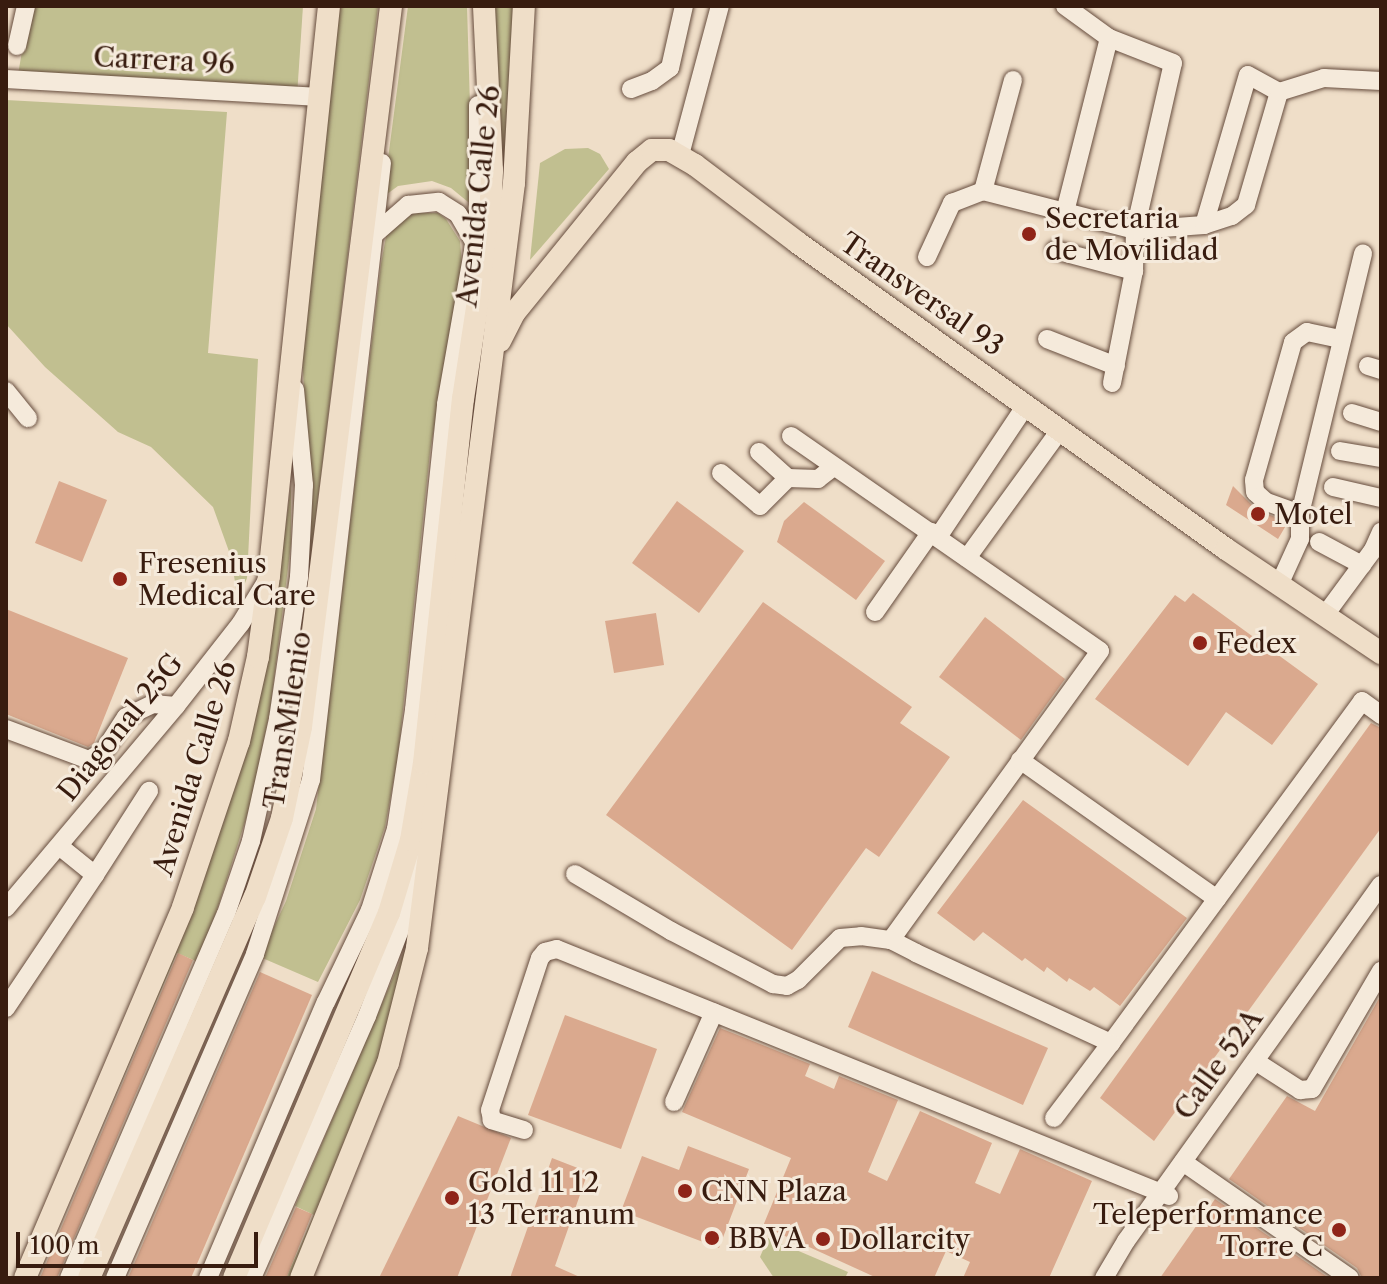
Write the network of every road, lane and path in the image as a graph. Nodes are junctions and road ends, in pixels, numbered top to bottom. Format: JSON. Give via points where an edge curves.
{"nodes":[{"id":1,"x":26,"y":6,"type":"edge"},
{"id":2,"x":329,"y":6,"type":"edge"},
{"id":3,"x":391,"y":6,"type":"edge"},
{"id":4,"x":401,"y":6,"type":"edge"},
{"id":5,"x":478,"y":6,"type":"edge"},
{"id":6,"x":484,"y":6,"type":"edge"},
{"id":7,"x":524,"y":6,"type":"edge"},
{"id":8,"x":684,"y":6,"type":"edge"},
{"id":9,"x":720,"y":6,"type":"edge"},
{"id":10,"x":1065,"y":6,"type":"edge"},
{"id":11,"x":1109,"y":38,"type":"junction"},
{"id":12,"x":17,"y":46,"type":"dead end"},
{"id":13,"x":6,"y":79,"type":"edge"},
{"id":14,"x":1013,"y":80,"type":"dead end"},
{"id":15,"x":1381,"y":81,"type":"edge"},
{"id":16,"x":631,"y":89,"type":"dead end"},
{"id":17,"x":1279,"y":92,"type":"junction"},
{"id":18,"x":319,"y":97,"type":"junction"},
{"id":19,"x":1234,"y":124,"type":"junction"},
{"id":20,"x":1265,"y":134,"type":"junction"},
{"id":21,"x":680,"y":155,"type":"junction"},
{"id":22,"x":983,"y":191,"type":"junction"},
{"id":23,"x":1065,"y":212,"type":"junction"},
{"id":24,"x":1204,"y":225,"type":"junction"},
{"id":25,"x":1135,"y":230,"type":"junction"},
{"id":26,"x":376,"y":233,"type":"junction"},
{"id":27,"x":474,"y":242,"type":"junction"},
{"id":28,"x":1055,"y":250,"type":"dead end"},
{"id":29,"x":1363,"y":253,"type":"dead end"},
{"id":30,"x":927,"y":257,"type":"dead end"},
{"id":31,"x":1134,"y":271,"type":"junction"},
{"id":32,"x":1047,"y":339,"type":"dead end"},
{"id":33,"x":1341,"y":339,"type":"junction"},
{"id":34,"x":291,"y":351,"type":"junction"},
{"id":35,"x":490,"y":369,"type":"junction"},
{"id":36,"x":6,"y":391,"type":"edge"},
{"id":37,"x":1026,"y":405,"type":"junction"},
{"id":38,"x":1352,"y":413,"type":"dead end"},
{"id":39,"x":28,"y":418,"type":"dead end"},
{"id":40,"x":1381,"y":422,"type":"edge"},
{"id":41,"x":1060,"y":430,"type":"junction"},
{"id":42,"x":791,"y":436,"type":"dead end"},
{"id":43,"x":1340,"y":451,"type":"dead end"},
{"id":44,"x":759,"y":452,"type":"dead end"},
{"id":45,"x":1381,"y":458,"type":"edge"},
{"id":46,"x":832,"y":468,"type":"junction"},
{"id":47,"x":721,"y":473,"type":"dead end"},
{"id":48,"x":788,"y":478,"type":"junction"},
{"id":49,"x":1333,"y":487,"type":"dead end"},
{"id":50,"x":1381,"y":498,"type":"edge"},
{"id":51,"x":1300,"y":522,"type":"junction"},
{"id":52,"x":1381,"y":532,"type":"edge"},
{"id":53,"x":934,"y":534,"type":"junction"},
{"id":54,"x":1319,"y":542,"type":"dead end"},
{"id":55,"x":967,"y":558,"type":"junction"},
{"id":56,"x":1362,"y":565,"type":"junction"},
{"id":57,"x":269,"y":576,"type":"junction"},
{"id":58,"x":1275,"y":582,"type":"junction"},
{"id":59,"x":875,"y":612,"type":"dead end"},
{"id":60,"x":1325,"y":615,"type":"junction"},
{"id":61,"x":1381,"y":653,"type":"edge"},
{"id":62,"x":176,"y":706,"type":"junction"},
{"id":63,"x":1381,"y":715,"type":"edge"},
{"id":64,"x":6,"y":729,"type":"edge"},
{"id":65,"x":1020,"y":760,"type":"junction"},
{"id":66,"x":441,"y":773,"type":"junction"},
{"id":67,"x":149,"y":791,"type":"dead end"},
{"id":68,"x":59,"y":846,"type":"junction"},
{"id":69,"x":575,"y":874,"type":"dead end"},
{"id":70,"x":95,"y":875,"type":"junction"},
{"id":71,"x":1381,"y":885,"type":"edge"},
{"id":72,"x":1217,"y":899,"type":"junction"},
{"id":73,"x":1381,"y":900,"type":"edge"},
{"id":74,"x":6,"y":908,"type":"edge"},
{"id":75,"x":891,"y":940,"type":"junction"},
{"id":76,"x":1381,"y":971,"type":"edge"},
{"id":77,"x":6,"y":1008,"type":"edge"},
{"id":78,"x":714,"y":1012,"type":"junction"},
{"id":79,"x":1111,"y":1043,"type":"junction"},
{"id":80,"x":1259,"y":1064,"type":"junction"},
{"id":81,"x":674,"y":1102,"type":"dead end"},
{"id":82,"x":1054,"y":1118,"type":"dead end"},
{"id":83,"x":524,"y":1130,"type":"dead end"},
{"id":84,"x":1187,"y":1164,"type":"junction"},
{"id":85,"x":1166,"y":1195,"type":"junction"},
{"id":86,"x":25,"y":1278,"type":"edge"},
{"id":87,"x":69,"y":1278,"type":"edge"},
{"id":88,"x":89,"y":1278,"type":"edge"},
{"id":89,"x":115,"y":1278,"type":"edge"},
{"id":90,"x":208,"y":1278,"type":"edge"},
{"id":91,"x":234,"y":1278,"type":"edge"},
{"id":92,"x":252,"y":1278,"type":"edge"},
{"id":93,"x":301,"y":1278,"type":"edge"},
{"id":94,"x":1104,"y":1278,"type":"edge"},
{"id":95,"x":1114,"y":1278,"type":"edge"},
{"id":96,"x":1350,"y":1278,"type":"edge"}],
"edges":[{"from":1,"to":12,"type":"street"},
{"from":2,"to":18,"type":"main road","name":"Avenida Calle 26"},
{"from":3,"to":88,"type":"main road","via":[[301,727],[286,804],[255,897]]},
{"from":4,"to":26,"type":"street","name":"TransMilenio"},
{"from":5,"to":27,"type":"street","via":[[479,195]]},
{"from":6,"to":91,"type":"main road","name":"Avenida Calle 26","via":[[490,223],[463,399],[411,840],[389,913]]},
{"from":7,"to":35,"type":"main road","name":"Avenida Calle 26","via":[[514,183]]},
{"from":8,"to":16,"type":"street","via":[[670,68]]},
{"from":9,"to":21,"type":"street"},
{"from":10,"to":11,"type":"street"},
{"from":11,"to":23,"type":"street"},
{"from":11,"to":25,"type":"street","via":[[1173,63]]},
{"from":13,"to":18,"type":"street","name":"Carrera 96"},
{"from":14,"to":22,"type":"street"},
{"from":15,"to":17,"type":"street","via":[[1324,78]]},
{"from":17,"to":19,"type":"street","via":[[1248,75]]},
{"from":17,"to":20,"type":"street"},
{"from":18,"to":34,"type":"main road","name":"Avenida Calle 26"},
{"from":19,"to":20,"type":"street"},
{"from":19,"to":24,"type":"street"},
{"from":20,"to":24,"type":"street","via":[[1246,205]]},
{"from":21,"to":35,"type":"main road","via":[[660,149],[637,162],[515,312]]},
{"from":21,"to":37,"type":"main road","name":"Transversal 93"},
{"from":22,"to":23,"type":"street"},
{"from":22,"to":30,"type":"street","via":[[952,203]]},
{"from":23,"to":25,"type":"street"},
{"from":24,"to":25,"type":"street"},
{"from":25,"to":31,"type":"street"},
{"from":26,"to":27,"type":"street","via":[[408,205],[439,202],[458,214]]},
{"from":26,"to":89,"type":"street","name":"TransMilenio","via":[[311,780],[255,954]]},
{"from":27,"to":90,"type":"street","via":[[446,404],[396,829],[370,910]]},
{"from":28,"to":31,"type":"street"},
{"from":29,"to":33,"type":"street"},
{"from":31,"to":32,"type":"street","via":[[1114,375]]},
{"from":33,"to":51,"type":"street"},
{"from":33,"to":51,"type":"street","via":[[1307,332],[1293,342],[1254,480],[1255,492]]},
{"from":34,"to":57,"type":"main road","name":"Avenida Calle 26"},
{"from":34,"to":87,"type":"street","name":"TransMilenio","via":[[304,485],[299,577],[278,719],[251,841],[226,914]]},
{"from":35,"to":66,"type":"main road","name":"Avenida Calle 26"},
{"from":36,"to":39,"type":"street"},
{"from":37,"to":41,"type":"main road","name":"Transversal 93"},
{"from":37,"to":53,"type":"street"},
{"from":38,"to":40,"type":"street"},
{"from":41,"to":55,"type":"street"},
{"from":41,"to":58,"type":"main road","name":"Transversal 93"},
{"from":42,"to":46,"type":"street"},
{"from":43,"to":45,"type":"street"},
{"from":44,"to":48,"type":"street"},
{"from":46,"to":48,"type":"street","via":[[818,479]]},
{"from":46,"to":53,"type":"street"},
{"from":47,"to":48,"type":"street","via":[[760,506]]},
{"from":49,"to":50,"type":"street"},
{"from":51,"to":58,"type":"street"},
{"from":52,"to":56,"type":"street"},
{"from":53,"to":55,"type":"street"},
{"from":53,"to":59,"type":"street"},
{"from":54,"to":56,"type":"street"},
{"from":55,"to":65,"type":"street","via":[[1100,651]]},
{"from":56,"to":60,"type":"street"},
{"from":57,"to":62,"type":"street","name":"Diagonal 25G","via":[[241,623]]},
{"from":57,"to":86,"type":"main road","name":"Avenida Calle 26","via":[[258,657],[218,813]]},
{"from":58,"to":60,"type":"main road","name":"Transversal 93"},
{"from":60,"to":61,"type":"main road","name":"Transversal 93"},
{"from":62,"to":64,"type":"street","via":[[153,704],[126,717],[104,751],[89,760]]},
{"from":62,"to":68,"type":"street","name":"Diagonal 25G"},
{"from":63,"to":72,"type":"street","via":[[1362,701]]},
{"from":65,"to":72,"type":"street"},
{"from":65,"to":75,"type":"street"},
{"from":66,"to":92,"type":"street","via":[[399,932]]},
{"from":66,"to":93,"type":"main road","name":"Avenida Calle 26","via":[[405,1008],[361,1135]]},
{"from":67,"to":70,"type":"street"},
{"from":68,"to":70,"type":"street"},
{"from":68,"to":74,"type":"street","name":"Diagonal 25G"},
{"from":69,"to":75,"type":"street","via":[[773,984],[787,986],[798,980],[840,938]]},
{"from":70,"to":77,"type":"street"},
{"from":71,"to":80,"type":"street","name":"Calle 52A"},
{"from":72,"to":79,"type":"street"},
{"from":73,"to":80,"type":"street","name":"Calle 52A"},
{"from":75,"to":79,"type":"street"},
{"from":76,"to":80,"type":"street","via":[[1312,1089],[1300,1090]]},
{"from":78,"to":81,"type":"street"},
{"from":78,"to":83,"type":"street","via":[[569,952],[545,952],[490,1116]]},
{"from":78,"to":85,"type":"street"},
{"from":79,"to":82,"type":"street"},
{"from":80,"to":84,"type":"street","name":"Calle 52A"},
{"from":84,"to":85,"type":"street","name":"Calle 52A"},
{"from":84,"to":96,"type":"street"},
{"from":85,"to":94,"type":"street","name":"Calle 52A"},
{"from":85,"to":95,"type":"street","name":"Calle 52A"}]}
